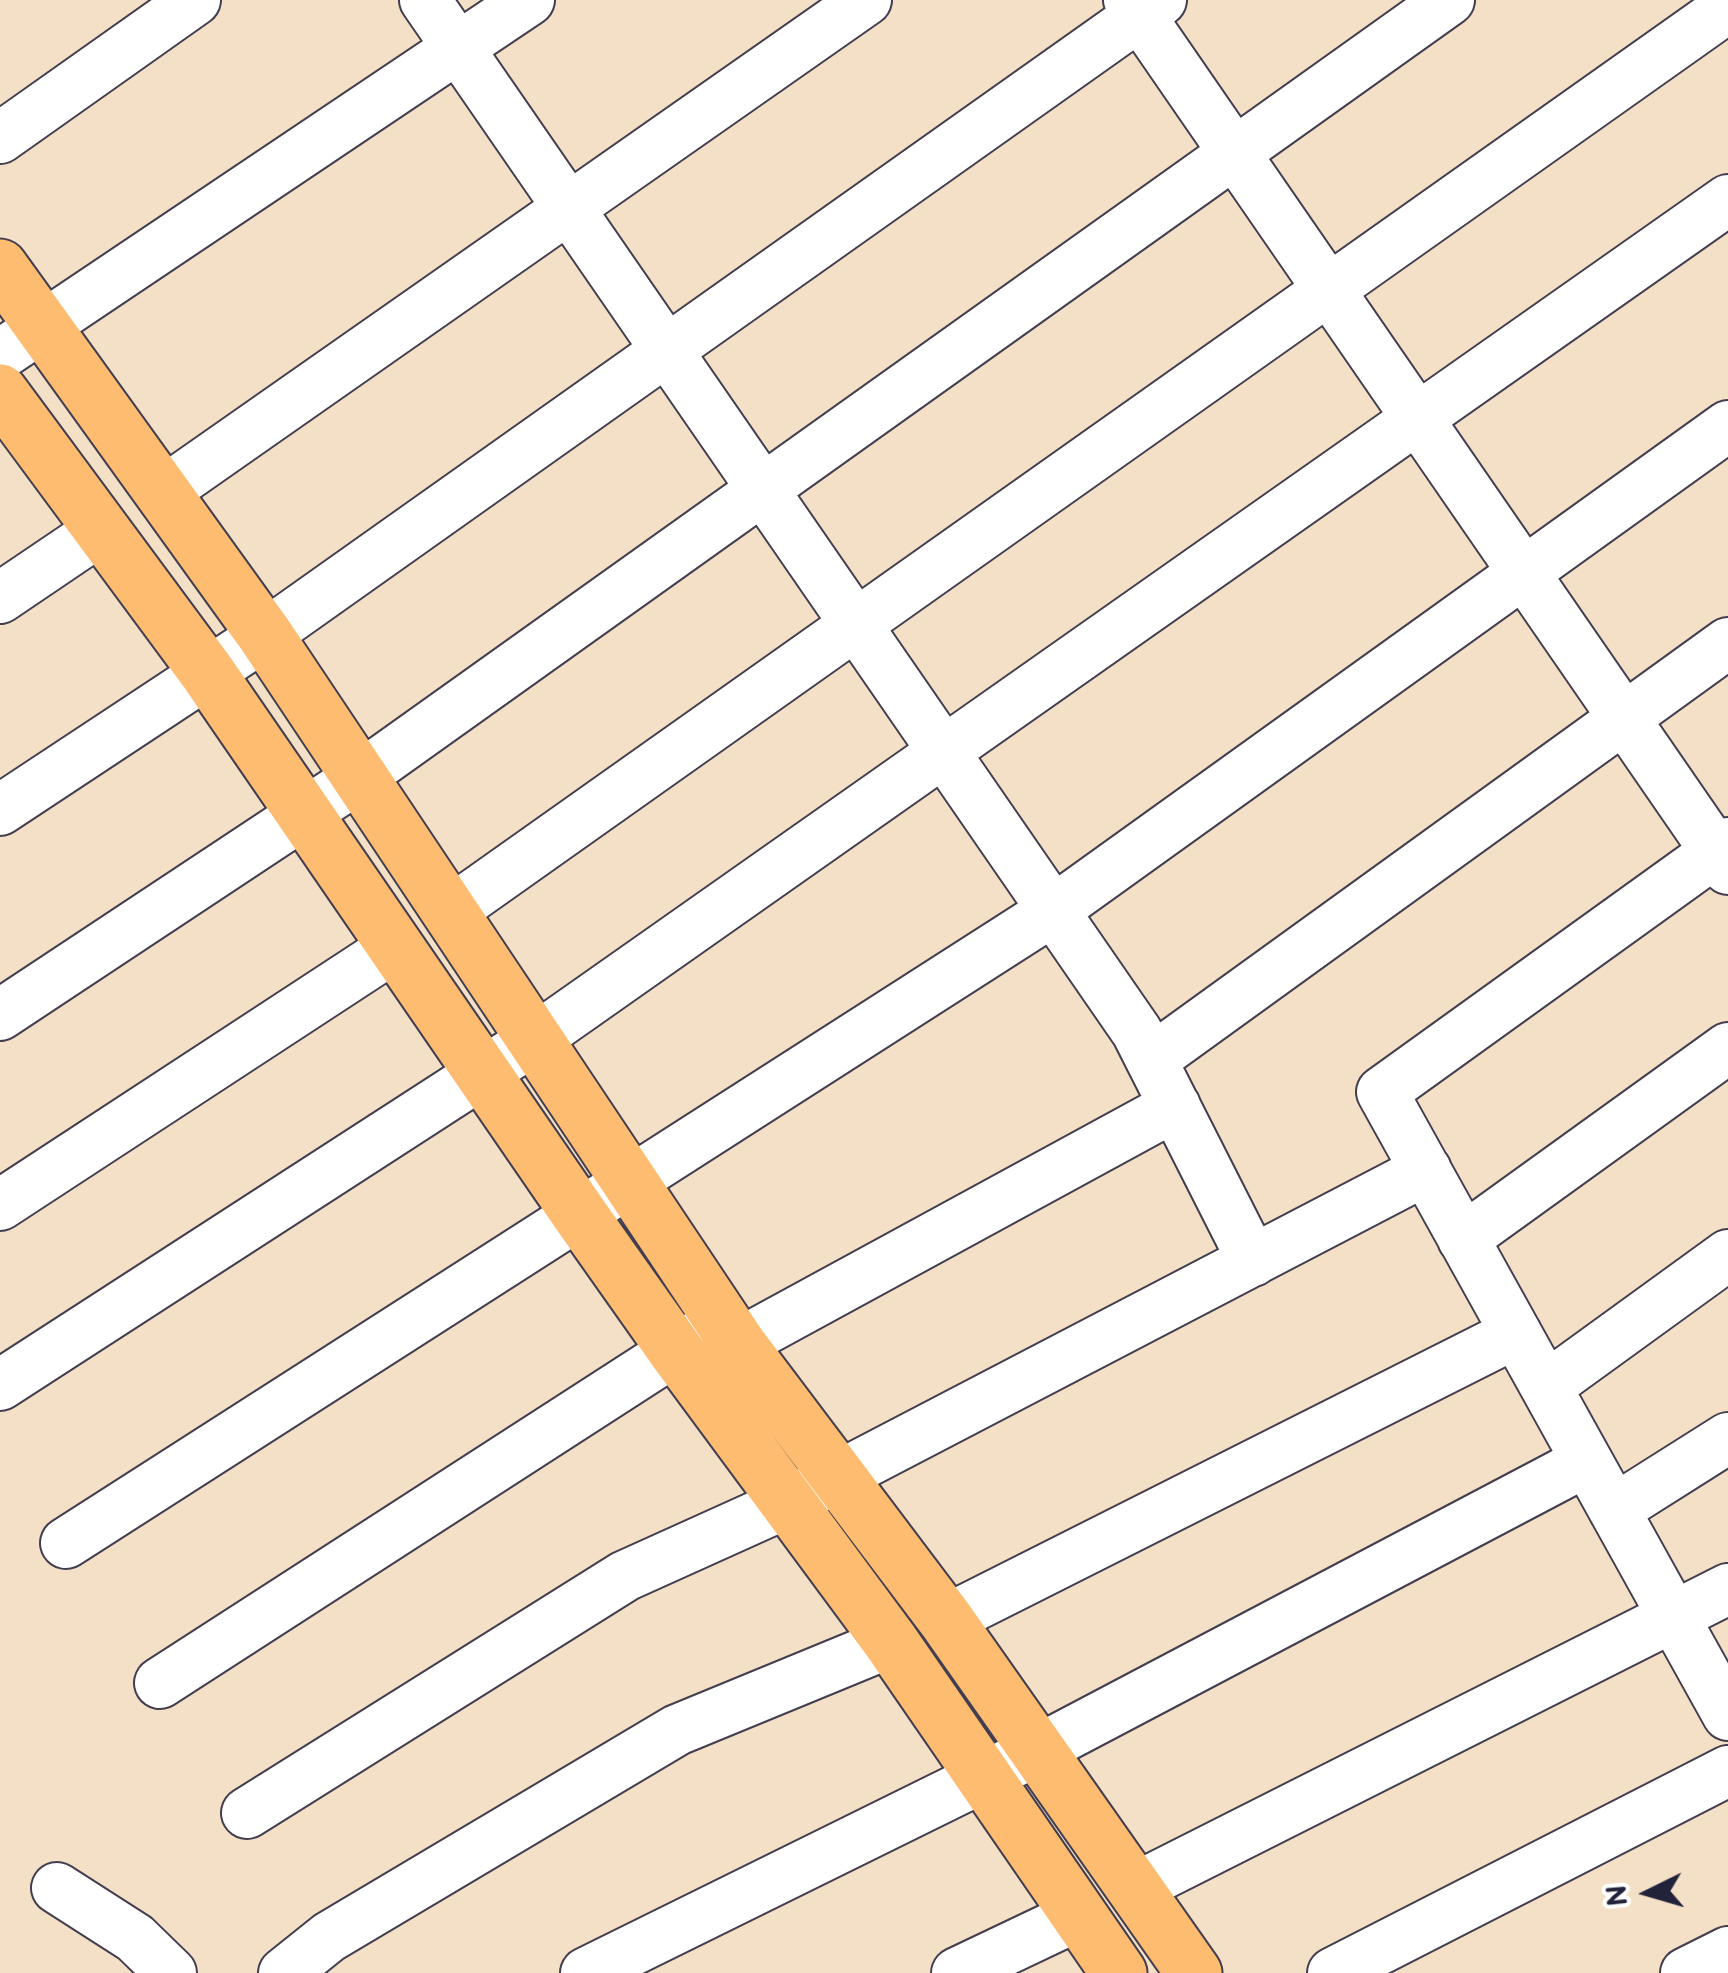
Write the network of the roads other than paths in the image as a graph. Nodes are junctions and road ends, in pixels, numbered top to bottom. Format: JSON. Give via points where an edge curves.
{"nodes":[{"id":1,"x":195,"y":0,"type":"edge"},
{"id":2,"x":424,"y":0,"type":"edge"},
{"id":3,"x":529,"y":0,"type":"edge"},
{"id":4,"x":866,"y":0,"type":"edge"},
{"id":5,"x":1450,"y":0,"type":"edge"},
{"id":6,"x":1143,"y":5,"type":"edge"},
{"id":7,"x":1728,"y":7,"type":"edge"},
{"id":8,"x":459,"y":47,"type":"junction"},
{"id":9,"x":0,"y":138,"type":"edge"},
{"id":10,"x":1234,"y":153,"type":"junction"},
{"id":11,"x":1728,"y":200,"type":"edge"},
{"id":12,"x":569,"y":208,"type":"junction"},
{"id":13,"x":0,"y":267,"type":"edge"},
{"id":14,"x":1328,"y":290,"type":"junction"},
{"id":15,"x":22,"y":341,"type":"edge"},
{"id":16,"x":667,"y":350,"type":"junction"},
{"id":17,"x":0,"y":392,"type":"edge"},
{"id":18,"x":1418,"y":419,"type":"junction"},
{"id":19,"x":1728,"y":426,"type":"edge"},
{"id":20,"x":763,"y":489,"type":"junction"},
{"id":21,"x":163,"y":492,"type":"junction"},
{"id":22,"x":102,"y":529,"type":"junction"},
{"id":23,"x":1524,"y":573,"type":"junction"},
{"id":24,"x":0,"y":598,"type":"edge"},
{"id":25,"x":857,"y":624,"type":"junction"},
{"id":26,"x":265,"y":634,"type":"junction"},
{"id":27,"x":1728,"y":643,"type":"edge"},
{"id":28,"x":208,"y":672,"type":"junction"},
{"id":29,"x":1624,"y":718,"type":"junction"},
{"id":30,"x":944,"y":752,"type":"junction"},
{"id":31,"x":361,"y":776,"type":"junction"},
{"id":32,"x":0,"y":810,"type":"edge"},
{"id":33,"x":304,"y":812,"type":"junction"},
{"id":34,"x":1724,"y":855,"type":"edge"},
{"id":35,"x":1054,"y":910,"type":"junction"},
{"id":36,"x":451,"y":911,"type":"junction"},
{"id":37,"x":396,"y":946,"type":"junction"},
{"id":38,"x":0,"y":1015,"type":"edge"},
{"id":39,"x":535,"y":1039,"type":"junction"},
{"id":40,"x":1728,"y":1048,"type":"edge"},
{"id":41,"x":1151,"y":1060,"type":"junction"},
{"id":42,"x":484,"y":1072,"type":"junction"},
{"id":43,"x":1175,"y":1106,"type":"junction"},
{"id":44,"x":1426,"y":1170,"type":"junction"},
{"id":45,"x":630,"y":1184,"type":"junction"},
{"id":46,"x":0,"y":1205,"type":"edge"},
{"id":47,"x":580,"y":1215,"type":"junction"},
{"id":48,"x":1464,"y":1239,"type":"junction"},
{"id":49,"x":1728,"y":1254,"type":"edge"},
{"id":50,"x":1253,"y":1261,"type":"junction"},
{"id":51,"x":730,"y":1332,"type":"junction"},
{"id":52,"x":1516,"y":1333,"type":"junction"},
{"id":53,"x":676,"y":1351,"type":"junction"},
{"id":54,"x":0,"y":1385,"type":"edge"},
{"id":55,"x":1546,"y":1387,"type":"junction"},
{"id":56,"x":1728,"y":1438,"type":"edge"},
{"id":57,"x":1587,"y":1461,"type":"junction"},
{"id":58,"x":840,"y":1476,"type":"junction"},
{"id":59,"x":789,"y":1502,"type":"junction"},
{"id":60,"x":1614,"y":1510,"type":"junction"},
{"id":61,"x":66,"y":1543,"type":"dead end"},
{"id":62,"x":1728,"y":1589,"type":"edge"},
{"id":63,"x":1674,"y":1617,"type":"junction"},
{"id":64,"x":946,"y":1620,"type":"junction"},
{"id":65,"x":891,"y":1642,"type":"junction"},
{"id":66,"x":160,"y":1683,"type":"dead end"},
{"id":67,"x":1728,"y":1715,"type":"edge"},
{"id":68,"x":1038,"y":1750,"type":"junction"},
{"id":69,"x":1728,"y":1771,"type":"edge"},
{"id":70,"x":984,"y":1776,"type":"junction"},
{"id":71,"x":247,"y":1813,"type":"dead end"},
{"id":72,"x":57,"y":1888,"type":"dead end"},
{"id":73,"x":1133,"y":1889,"type":"junction"},
{"id":74,"x":1080,"y":1915,"type":"junction"},
{"id":75,"x":1728,"y":1952,"type":"edge"},
{"id":76,"x":171,"y":1973,"type":"edge"},
{"id":77,"x":284,"y":1973,"type":"edge"},
{"id":78,"x":586,"y":1973,"type":"edge"},
{"id":79,"x":958,"y":1973,"type":"edge"},
{"id":80,"x":1119,"y":1973,"type":"edge"},
{"id":81,"x":1194,"y":1973,"type":"edge"},
{"id":82,"x":1333,"y":1973,"type":"edge"},
{"id":83,"x":1686,"y":1973,"type":"edge"}],
"edges":[{"from":1,"to":9,"type":"street"},
{"from":2,"to":8,"type":"street"},
{"from":3,"to":8,"type":"street"},
{"from":4,"to":12,"type":"street"},
{"from":5,"to":10,"type":"street"},
{"from":6,"to":10,"type":"street"},
{"from":6,"to":16,"type":"street"},
{"from":7,"to":14,"type":"street"},
{"from":8,"to":12,"type":"street"},
{"from":8,"to":15,"type":"street"},
{"from":10,"to":14,"type":"street"},
{"from":10,"to":20,"type":"street"},
{"from":11,"to":18,"type":"street"},
{"from":12,"to":16,"type":"street"},
{"from":12,"to":21,"type":"street"},
{"from":13,"to":15,"type":"main road"},
{"from":14,"to":18,"type":"street"},
{"from":14,"to":25,"type":"street"},
{"from":15,"to":21,"type":"main road"},
{"from":16,"to":20,"type":"street"},
{"from":16,"to":26,"type":"street"},
{"from":17,"to":22,"type":"main road"},
{"from":18,"to":23,"type":"street"},
{"from":18,"to":30,"type":"street"},
{"from":19,"to":23,"type":"street"},
{"from":20,"to":25,"type":"street"},
{"from":20,"to":31,"type":"street"},
{"from":21,"to":26,"type":"main road"},
{"from":22,"to":24,"type":"street"},
{"from":22,"to":28,"type":"main road"},
{"from":23,"to":29,"type":"street"},
{"from":23,"to":35,"type":"street"},
{"from":25,"to":30,"type":"street"},
{"from":25,"to":36,"type":"street"},
{"from":26,"to":28,"type":"street"},
{"from":26,"to":31,"type":"main road"},
{"from":27,"to":29,"type":"street"},
{"from":28,"to":32,"type":"street"},
{"from":28,"to":33,"type":"main road"},
{"from":29,"to":34,"type":"street"},
{"from":29,"to":41,"type":"street"},
{"from":30,"to":35,"type":"street"},
{"from":30,"to":39,"type":"street"},
{"from":31,"to":33,"type":"street"},
{"from":31,"to":36,"type":"main road"},
{"from":33,"to":37,"type":"main road"},
{"from":33,"to":38,"type":"street"},
{"from":34,"to":44,"type":"street","via":[[1382,1092]]},
{"from":35,"to":41,"type":"street"},
{"from":35,"to":45,"type":"street"},
{"from":36,"to":39,"type":"main road"},
{"from":37,"to":42,"type":"main road"},
{"from":37,"to":46,"type":"street"},
{"from":39,"to":42,"type":"street"},
{"from":39,"to":45,"type":"main road"},
{"from":40,"to":48,"type":"street"},
{"from":41,"to":43,"type":"street"},
{"from":42,"to":47,"type":"main road"},
{"from":42,"to":54,"type":"street"},
{"from":43,"to":50,"type":"street"},
{"from":43,"to":51,"type":"street"},
{"from":44,"to":48,"type":"street"},
{"from":44,"to":50,"type":"street"},
{"from":45,"to":47,"type":"street"},
{"from":45,"to":51,"type":"main road"},
{"from":47,"to":53,"type":"main road"},
{"from":47,"to":61,"type":"street"},
{"from":48,"to":52,"type":"street"},
{"from":49,"to":55,"type":"street"},
{"from":50,"to":58,"type":"street"},
{"from":51,"to":53,"type":"street"},
{"from":51,"to":58,"type":"main road"},
{"from":52,"to":55,"type":"street"},
{"from":52,"to":64,"type":"street"},
{"from":53,"to":59,"type":"main road"},
{"from":53,"to":66,"type":"street"},
{"from":55,"to":57,"type":"street"},
{"from":56,"to":60,"type":"street"},
{"from":57,"to":60,"type":"street"},
{"from":57,"to":68,"type":"street"},
{"from":58,"to":59,"type":"street"},
{"from":58,"to":64,"type":"main road"},
{"from":59,"to":65,"type":"main road"},
{"from":59,"to":71,"type":"street","via":[[625,1576]]},
{"from":60,"to":63,"type":"street"},
{"from":62,"to":63,"type":"street"},
{"from":63,"to":67,"type":"street"},
{"from":63,"to":73,"type":"street"},
{"from":64,"to":68,"type":"main road"},
{"from":65,"to":70,"type":"main road"},
{"from":65,"to":77,"type":"street","via":[[677,1730],[329,1938]]},
{"from":68,"to":70,"type":"street"},
{"from":68,"to":73,"type":"main road"},
{"from":69,"to":82,"type":"street"},
{"from":70,"to":74,"type":"main road"},
{"from":70,"to":78,"type":"street"},
{"from":72,"to":76,"type":"street","via":[[135,1938]]},
{"from":73,"to":81,"type":"main road"},
{"from":74,"to":79,"type":"street"},
{"from":74,"to":80,"type":"main road"},
{"from":75,"to":83,"type":"street"}]}
